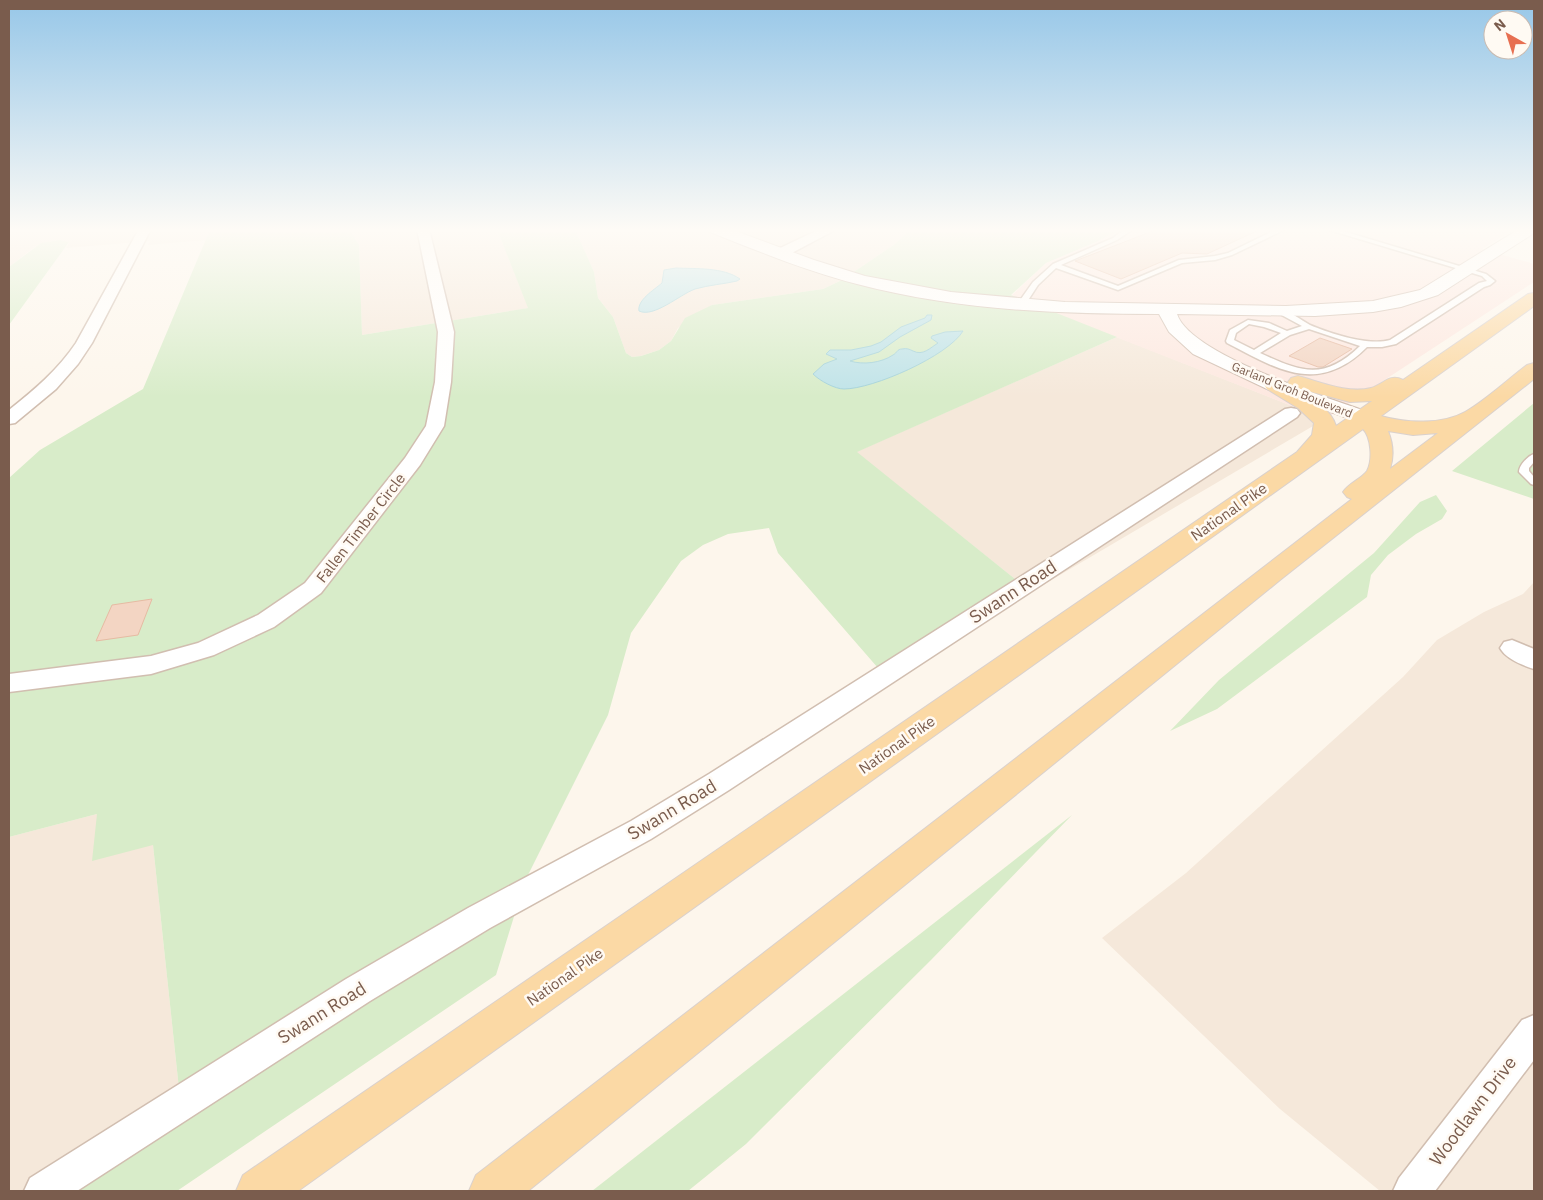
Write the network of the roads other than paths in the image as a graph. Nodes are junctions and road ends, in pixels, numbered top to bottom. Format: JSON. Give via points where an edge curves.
{"nodes":[{"id":1,"x":115,"y":285,"type":"edge"},
{"id":2,"x":436,"y":285,"type":"edge"},
{"id":3,"x":889,"y":285,"type":"edge"},
{"id":4,"x":1035,"y":285,"type":"edge"},
{"id":5,"x":1110,"y":285,"type":"edge"},
{"id":6,"x":1125,"y":285,"type":"edge"},
{"id":7,"x":1418,"y":285,"type":"edge"},
{"id":8,"x":1444,"y":285,"type":"edge"},
{"id":9,"x":1482,"y":285,"type":"edge"},
{"id":10,"x":1534,"y":293,"type":"edge"},
{"id":11,"x":1534,"y":298,"type":"edge"},
{"id":12,"x":1020,"y":306,"type":"junction"},
{"id":13,"x":1166,"y":308,"type":"junction"},
{"id":14,"x":1229,"y":310,"type":"junction"},
{"id":15,"x":1309,"y":318,"type":"junction"},
{"id":16,"x":1196,"y":328,"type":"junction"},
{"id":17,"x":1287,"y":333,"type":"junction"},
{"id":18,"x":1365,"y":345,"type":"junction"},
{"id":19,"x":1253,"y":354,"type":"junction"},
{"id":20,"x":1534,"y":369,"type":"edge"},
{"id":21,"x":1298,"y":382,"type":"junction"},
{"id":22,"x":1274,"y":385,"type":"junction"},
{"id":23,"x":1291,"y":413,"type":"dead end"},
{"id":24,"x":1476,"y":415,"type":"junction"},
{"id":25,"x":1364,"y":418,"type":"junction"},
{"id":26,"x":9,"y":419,"type":"edge"},
{"id":27,"x":1534,"y":457,"type":"edge"},
{"id":28,"x":1301,"y":462,"type":"junction"},
{"id":29,"x":1534,"y":482,"type":"edge"},
{"id":30,"x":1271,"y":574,"type":"junction"},
{"id":31,"x":1512,"y":648,"type":"dead end"},
{"id":32,"x":1534,"y":660,"type":"edge"},
{"id":33,"x":9,"y":683,"type":"edge"},
{"id":34,"x":1534,"y":1032,"type":"edge"},
{"id":35,"x":43,"y":1191,"type":"edge"},
{"id":36,"x":259,"y":1191,"type":"edge"},
{"id":37,"x":492,"y":1191,"type":"edge"},
{"id":38,"x":1412,"y":1191,"type":"edge"}],
"edges":[{"from":1,"to":26,"type":"street","via":[[72,361],[50,385]]},
{"from":2,"to":33,"type":"street","name":"Fallen Timber Circle","via":[[446,332],[435,426],[414,462],[313,588],[266,621],[206,649],[151,665]]},
{"from":3,"to":12,"type":"street"},
{"from":4,"to":12,"type":"lane"},
{"from":5,"to":6,"type":"lane","via":[[1118,288]]},
{"from":7,"to":13,"type":"street","via":[[1360,299],[1329,302],[1198,303]]},
{"from":8,"to":15,"type":"street","via":[[1401,301]]},
{"from":9,"to":18,"type":"lane","via":[[1394,342]]},
{"from":10,"to":21,"type":"main road","via":[[1526,294],[1377,394],[1350,396]]},
{"from":11,"to":25,"type":"main road","name":"National Pike"},
{"from":12,"to":13,"type":"street"},
{"from":13,"to":14,"type":"street"},
{"from":13,"to":16,"type":"street","name":"Garland Groh Boulevard"},
{"from":13,"to":22,"type":"street","name":"Garland Groh Boulevard","via":[[1176,328],[1200,350]]},
{"from":14,"to":15,"type":"street","via":[[1279,310]]},
{"from":14,"to":16,"type":"street","via":[[1205,314],[1198,320]]},
{"from":15,"to":17,"type":"lane"},
{"from":15,"to":18,"type":"lane"},
{"from":16,"to":21,"type":"street","name":"Garland Groh Boulevard","via":[[1237,357]]},
{"from":17,"to":19,"type":"lane"},
{"from":17,"to":19,"type":"lane","via":[[1248,322],[1233,332],[1230,341]]},
{"from":18,"to":19,"type":"lane","via":[[1344,363],[1316,373],[1306,373]]},
{"from":20,"to":24,"type":"main road"},
{"from":21,"to":25,"type":"street","name":"Garland Groh Boulevard","via":[[1344,402]]},
{"from":22,"to":25,"type":"street","name":"Garland Groh Boulevard"},
{"from":22,"to":28,"type":"main road","via":[[1314,410],[1326,424],[1325,432]]},
{"from":23,"to":35,"type":"street","name":"Swann Road","via":[[719,782],[641,830],[479,918],[358,990]]},
{"from":24,"to":25,"type":"main road","via":[[1430,429],[1408,428]]},
{"from":24,"to":30,"type":"main road"},
{"from":25,"to":28,"type":"main road","name":"National Pike"},
{"from":25,"to":30,"type":"main road","via":[[1380,439],[1381,462],[1377,474],[1271,561]]},
{"from":27,"to":29,"type":"lane","via":[[1524,468]]},
{"from":28,"to":36,"type":"main road","name":"National Pike"},
{"from":30,"to":37,"type":"main road"},
{"from":31,"to":32,"type":"street"},
{"from":34,"to":38,"type":"street","name":"Woodlawn Drive"}]}
